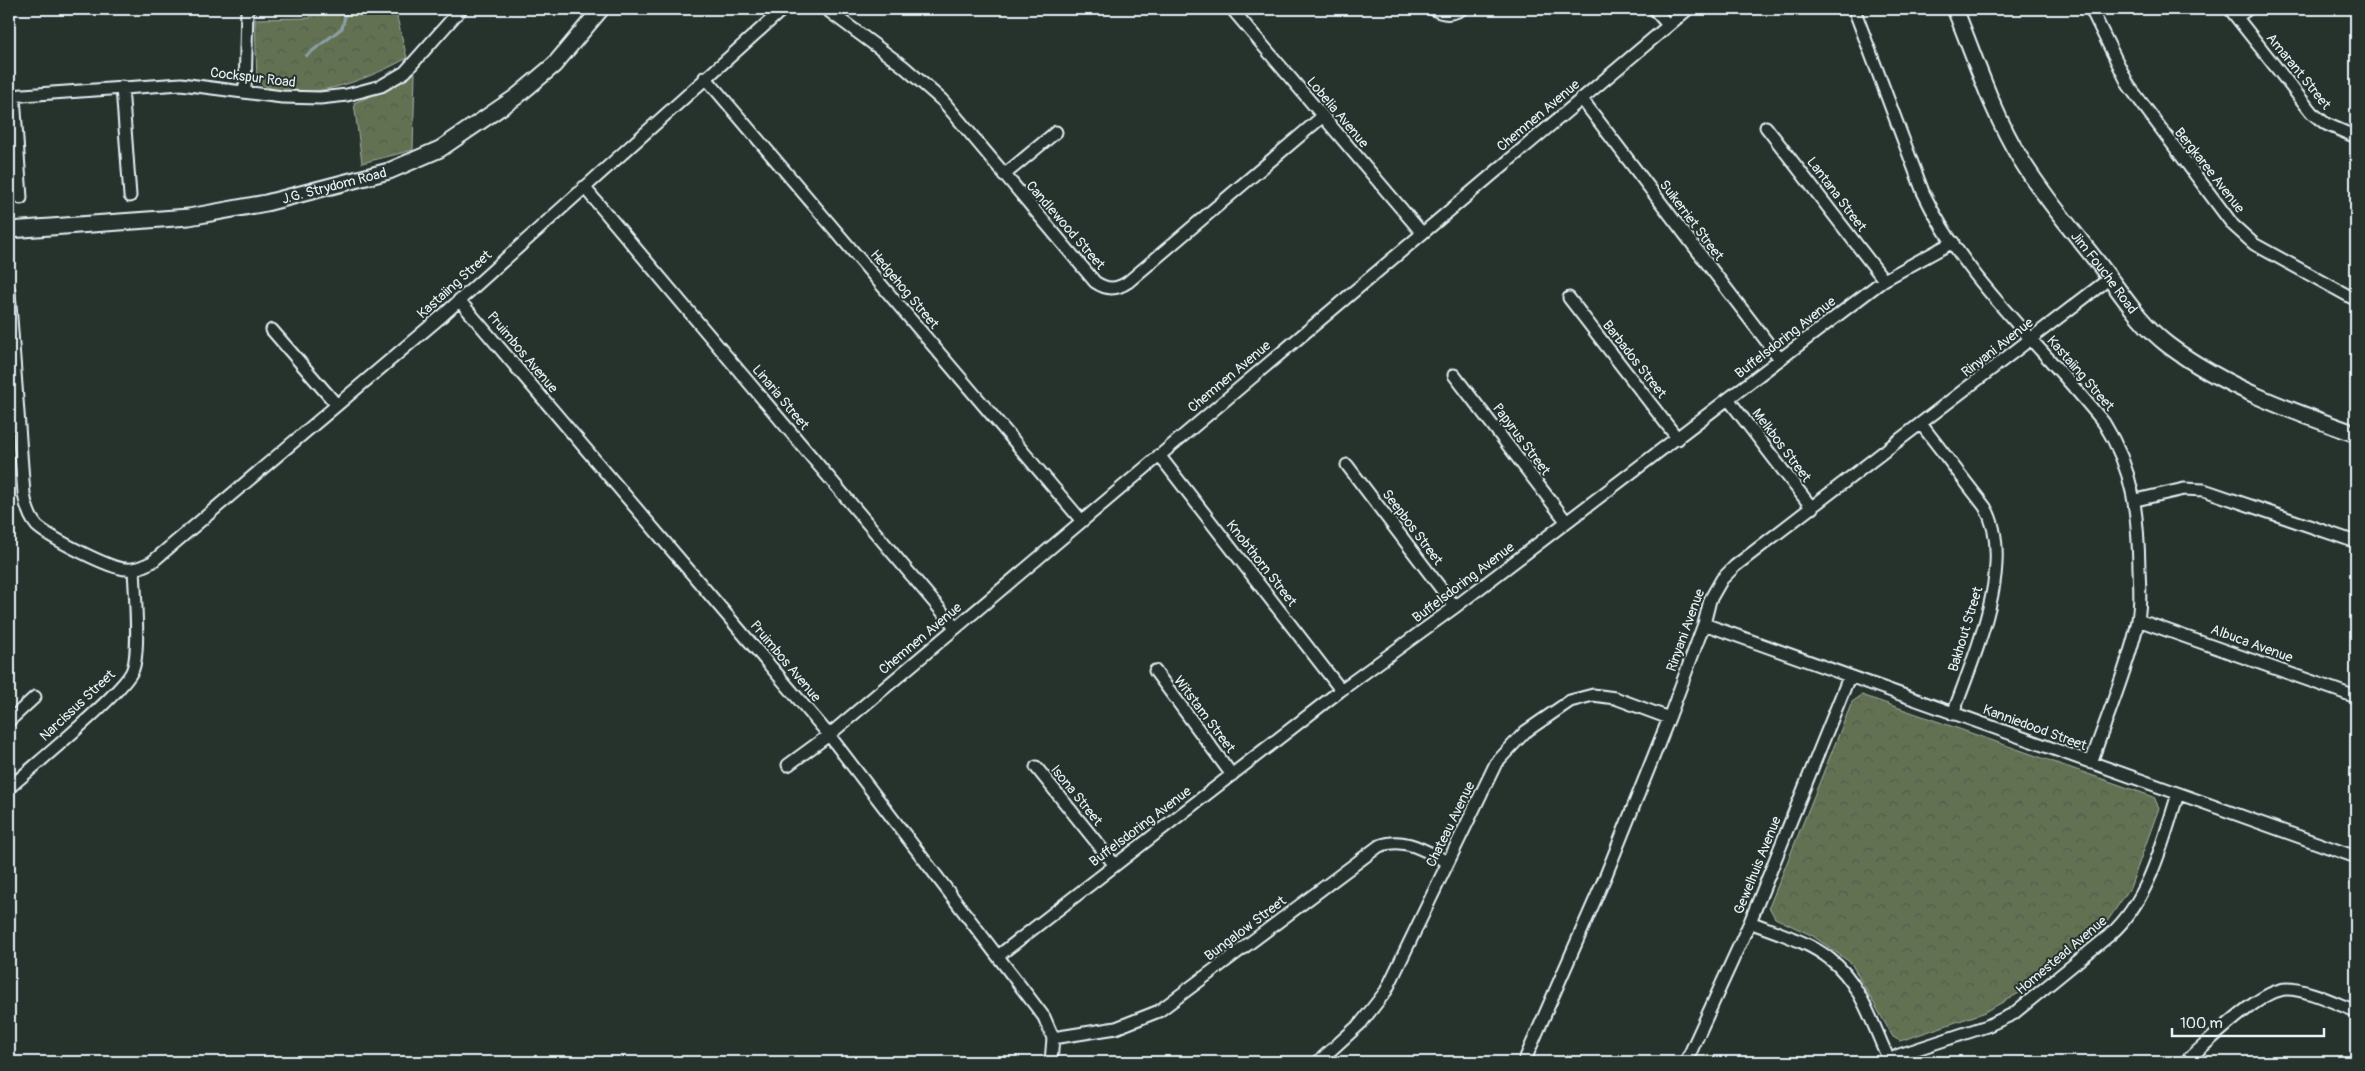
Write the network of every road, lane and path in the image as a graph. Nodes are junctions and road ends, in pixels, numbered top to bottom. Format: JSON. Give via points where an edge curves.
{"nodes":[{"id":1,"x":247,"y":9,"type":"edge"},
{"id":2,"x":461,"y":9,"type":"edge"},
{"id":3,"x":601,"y":9,"type":"edge"},
{"id":4,"x":783,"y":9,"type":"edge"},
{"id":5,"x":826,"y":9,"type":"edge"},
{"id":6,"x":1232,"y":9,"type":"edge"},
{"id":7,"x":1434,"y":9,"type":"edge"},
{"id":8,"x":1462,"y":9,"type":"edge"},
{"id":9,"x":1654,"y":9,"type":"edge"},
{"id":10,"x":1688,"y":9,"type":"edge"},
{"id":11,"x":1854,"y":9,"type":"edge"},
{"id":12,"x":1955,"y":9,"type":"edge"},
{"id":13,"x":2091,"y":9,"type":"edge"},
{"id":14,"x":2248,"y":9,"type":"edge"},
{"id":15,"x":2234,"y":13,"type":"edge"},
{"id":16,"x":1668,"y":26,"type":"junction"},
{"id":17,"x":706,"y":77,"type":"junction"},
{"id":18,"x":122,"y":87,"type":"junction"},
{"id":19,"x":245,"y":92,"type":"junction"},
{"id":20,"x":11,"y":96,"type":"edge"},
{"id":21,"x":1580,"y":98,"type":"junction"},
{"id":22,"x":1322,"y":117,"type":"junction"},
{"id":23,"x":1766,"y":126,"type":"dead end"},
{"id":24,"x":1056,"y":132,"type":"dead end"},
{"id":25,"x":2356,"y":137,"type":"edge"},
{"id":26,"x":1004,"y":175,"type":"junction"},
{"id":27,"x":584,"y":187,"type":"junction"},
{"id":28,"x":130,"y":196,"type":"dead end"},
{"id":29,"x":21,"y":198,"type":"dead end"},
{"id":30,"x":9,"y":230,"type":"edge"},
{"id":31,"x":1422,"y":233,"type":"junction"},
{"id":32,"x":1952,"y":242,"type":"junction"},
{"id":33,"x":2110,"y":278,"type":"junction"},
{"id":34,"x":1884,"y":280,"type":"junction"},
{"id":35,"x":9,"y":291,"type":"edge"},
{"id":36,"x":1569,"y":298,"type":"dead end"},
{"id":37,"x":459,"y":300,"type":"junction"},
{"id":38,"x":2356,"y":300,"type":"edge"},
{"id":39,"x":272,"y":330,"type":"dead end"},
{"id":40,"x":2032,"y":339,"type":"junction"},
{"id":41,"x":1780,"y":359,"type":"junction"},
{"id":42,"x":1454,"y":375,"type":"dead end"},
{"id":43,"x":1729,"y":400,"type":"junction"},
{"id":44,"x":336,"y":404,"type":"junction"},
{"id":45,"x":1921,"y":424,"type":"junction"},
{"id":46,"x":2356,"y":434,"type":"edge"},
{"id":47,"x":1678,"y":438,"type":"junction"},
{"id":48,"x":1159,"y":455,"type":"junction"},
{"id":49,"x":1347,"y":464,"type":"dead end"},
{"id":50,"x":2136,"y":500,"type":"junction"},
{"id":51,"x":1812,"y":508,"type":"junction"},
{"id":52,"x":1081,"y":520,"type":"junction"},
{"id":53,"x":1566,"y":521,"type":"junction"},
{"id":54,"x":2356,"y":542,"type":"edge"},
{"id":55,"x":134,"y":569,"type":"junction"},
{"id":56,"x":1455,"y":607,"type":"junction"},
{"id":57,"x":2138,"y":620,"type":"junction"},
{"id":58,"x":1704,"y":624,"type":"junction"},
{"id":59,"x":955,"y":627,"type":"junction"},
{"id":60,"x":1154,"y":671,"type":"dead end"},
{"id":61,"x":1849,"y":676,"type":"junction"},
{"id":62,"x":1341,"y":690,"type":"junction"},
{"id":63,"x":34,"y":697,"type":"dead end"},
{"id":64,"x":2356,"y":697,"type":"edge"},
{"id":65,"x":1953,"y":714,"type":"junction"},
{"id":66,"x":1669,"y":718,"type":"junction"},
{"id":67,"x":9,"y":721,"type":"edge"},
{"id":68,"x":829,"y":735,"type":"junction"},
{"id":69,"x":2091,"y":763,"type":"junction"},
{"id":70,"x":788,"y":765,"type":"dead end"},
{"id":71,"x":1036,"y":768,"type":"dead end"},
{"id":72,"x":1232,"y":775,"type":"junction"},
{"id":73,"x":9,"y":788,"type":"edge"},
{"id":74,"x":2178,"y":794,"type":"junction"},
{"id":75,"x":2356,"y":857,"type":"edge"},
{"id":76,"x":1448,"y":862,"type":"junction"},
{"id":77,"x":1114,"y":864,"type":"junction"},
{"id":78,"x":1750,"y":922,"type":"junction"},
{"id":79,"x":998,"y":956,"type":"junction"},
{"id":80,"x":2356,"y":1011,"type":"edge"},
{"id":81,"x":1053,"y":1038,"type":"junction"},
{"id":82,"x":1888,"y":1061,"type":"edge"},
{"id":83,"x":1050,"y":1062,"type":"edge"},
{"id":84,"x":1318,"y":1062,"type":"edge"},
{"id":85,"x":1524,"y":1062,"type":"edge"},
{"id":86,"x":1686,"y":1062,"type":"edge"},
{"id":87,"x":2185,"y":1062,"type":"edge"}],
"edges":[{"from":1,"to":19,"type":"street"},
{"from":2,"to":19,"type":"street","name":"Cockspur Road","via":[[412,66],[381,86],[320,98]]},
{"from":3,"to":30,"type":"street","name":"J.G. Strydom Road","via":[[554,65],[530,87],[464,135],[396,169],[274,201],[190,217]]},
{"from":4,"to":17,"type":"street","name":"Kastaiing Street"},
{"from":5,"to":26,"type":"street","name":"Candlewood Street","via":[[903,66],[943,101]]},
{"from":6,"to":22,"type":"street","name":"Lobelia Avenue"},
{"from":7,"to":8,"type":"street","via":[[1449,14]]},
{"from":9,"to":16,"type":"street"},
{"from":10,"to":16,"type":"street","name":"Chemnen Avenue"},
{"from":11,"to":32,"type":"street","name":"Kastaiing Street","via":[[1923,192]]},
{"from":12,"to":33,"type":"street","name":"Jim Fouche Road","via":[[2007,135]]},
{"from":13,"to":38,"type":"street","name":"Bergkaree Avenue","via":[[2129,86],[2233,225],[2254,244]]},
{"from":14,"to":15,"type":"street"},
{"from":15,"to":25,"type":"street","name":"Amarant Street","via":[[2312,114]]},
{"from":16,"to":21,"type":"street","name":"Chemnen Avenue"},
{"from":17,"to":27,"type":"street","name":"Kastaiing Street"},
{"from":17,"to":52,"type":"street","name":"Hedgehog Street"},
{"from":18,"to":19,"type":"street","name":"Cockspur Road","via":[[181,84]]},
{"from":18,"to":20,"type":"street","name":"Cockspur Road"},
{"from":18,"to":28,"type":"street"},
{"from":20,"to":29,"type":"street"},
{"from":21,"to":31,"type":"street","name":"Chemnen Avenue"},
{"from":21,"to":41,"type":"street","name":"Suikerriet Street"},
{"from":22,"to":26,"type":"street","name":"Candlewood Street","via":[[1128,282],[1114,289],[1096,282]]},
{"from":22,"to":31,"type":"street","name":"Lobelia Avenue"},
{"from":23,"to":34,"type":"street","name":"Lantana Street"},
{"from":24,"to":26,"type":"street"},
{"from":27,"to":37,"type":"street","name":"Kastaiing Street"},
{"from":27,"to":59,"type":"street","name":"Linaria Street"},
{"from":31,"to":48,"type":"street","name":"Chemnen Avenue"},
{"from":32,"to":34,"type":"street","name":"Buffelsdoring Avenue"},
{"from":32,"to":40,"type":"street","name":"Kastaiing Street"},
{"from":33,"to":40,"type":"street","name":"Rinyani Avenue"},
{"from":33,"to":46,"type":"street","name":"Jim Fouche Road","via":[[2147,325],[2181,354],[2259,397]]},
{"from":34,"to":41,"type":"street","name":"Buffelsdoring Avenue"},
{"from":35,"to":55,"type":"street","via":[[26,506],[36,525],[47,533],[113,566]]},
{"from":36,"to":47,"type":"street","name":"Barbados Street"},
{"from":37,"to":44,"type":"street","name":"Kastaiing Street"},
{"from":37,"to":68,"type":"street","name":"Pruimbos Avenue"},
{"from":39,"to":44,"type":"street"},
{"from":40,"to":45,"type":"street","name":"Rinyani Avenue"},
{"from":40,"to":50,"type":"street","name":"Kastaiing Street","via":[[2104,423],[2119,450]]},
{"from":41,"to":43,"type":"street","name":"Buffelsdoring Avenue"},
{"from":42,"to":53,"type":"street","name":"Papyrus Street"},
{"from":43,"to":47,"type":"street","name":"Buffelsdoring Avenue"},
{"from":43,"to":51,"type":"street","name":"Melkbos Street"},
{"from":44,"to":55,"type":"street","name":"Kastaiing Street","via":[[152,562]]},
{"from":45,"to":51,"type":"street","name":"Rinyani Avenue"},
{"from":45,"to":65,"type":"street","name":"Bakhout Street","via":[[1984,507],[1991,518],[1994,536],[1991,602]]},
{"from":47,"to":53,"type":"street","name":"Buffelsdoring Avenue"},
{"from":48,"to":52,"type":"street","name":"Chemnen Avenue"},
{"from":48,"to":62,"type":"street","name":"Knobthorn Street"},
{"from":49,"to":56,"type":"street","name":"Seepbos Street"},
{"from":50,"to":54,"type":"street","via":[[2184,489],[2204,490]]},
{"from":50,"to":57,"type":"street","name":"Kastaiing Street","via":[[2140,580]]},
{"from":51,"to":58,"type":"street","name":"Rinyani Avenue","via":[[1722,579],[1710,600]]},
{"from":52,"to":59,"type":"street","name":"Chemnen Avenue"},
{"from":53,"to":56,"type":"street","name":"Buffelsdoring Avenue"},
{"from":55,"to":73,"type":"street","name":"Narcissus Street","via":[[136,652],[131,675]]},
{"from":56,"to":62,"type":"street","name":"Buffelsdoring Avenue"},
{"from":57,"to":64,"type":"street","name":"Albuca Avenue"},
{"from":57,"to":69,"type":"street","name":"Kastaiing Street"},
{"from":58,"to":61,"type":"street","name":"Kanniedood Street"},
{"from":58,"to":66,"type":"street","name":"Rinyani Avenue"},
{"from":59,"to":68,"type":"street","name":"Chemnen Avenue"},
{"from":60,"to":72,"type":"street","name":"Witstam Street"},
{"from":61,"to":65,"type":"street","name":"Kanniedood Street"},
{"from":61,"to":78,"type":"street","name":"Gewelhuis Avenue"},
{"from":62,"to":72,"type":"street","name":"Buffelsdoring Avenue"},
{"from":63,"to":67,"type":"street"},
{"from":65,"to":69,"type":"street","name":"Kanniedood Street"},
{"from":66,"to":76,"type":"street","name":"Chateau Avenue","via":[[1602,696],[1581,697],[1554,710],[1525,732],[1496,763]]},
{"from":66,"to":85,"type":"street","name":"Rinyani Avenue","via":[[1606,875]]},
{"from":68,"to":70,"type":"street","name":"Chemnen Avenue"},
{"from":68,"to":79,"type":"street","name":"Pruimbos Avenue"},
{"from":69,"to":74,"type":"street","name":"Kanniedood Street"},
{"from":71,"to":77,"type":"street","name":"Isona Street"},
{"from":72,"to":77,"type":"street","name":"Buffelsdoring Avenue"},
{"from":74,"to":75,"type":"street","name":"Kanniedood Street"},
{"from":74,"to":82,"type":"street","name":"Homestead Avenue","via":[[2142,895],[2111,934],[2007,1017]]},
{"from":76,"to":81,"type":"street","name":"Bungalow Street","via":[[1402,842],[1379,846],[1159,1011],[1116,1028]]},
{"from":76,"to":84,"type":"street","name":"Chateau Avenue","via":[[1386,990],[1361,1023]]},
{"from":77,"to":79,"type":"street","name":"Buffelsdoring Avenue"},
{"from":78,"to":82,"type":"street","via":[[1820,952],[1843,970],[1859,995]]},
{"from":78,"to":86,"type":"street","name":"Gewelhuis Avenue"},
{"from":79,"to":81,"type":"street","name":"Pruimbos Avenue","via":[[1044,1017]]},
{"from":80,"to":87,"type":"street","via":[[2294,990],[2279,990],[2262,997]]},
{"from":81,"to":83,"type":"street"}]}
